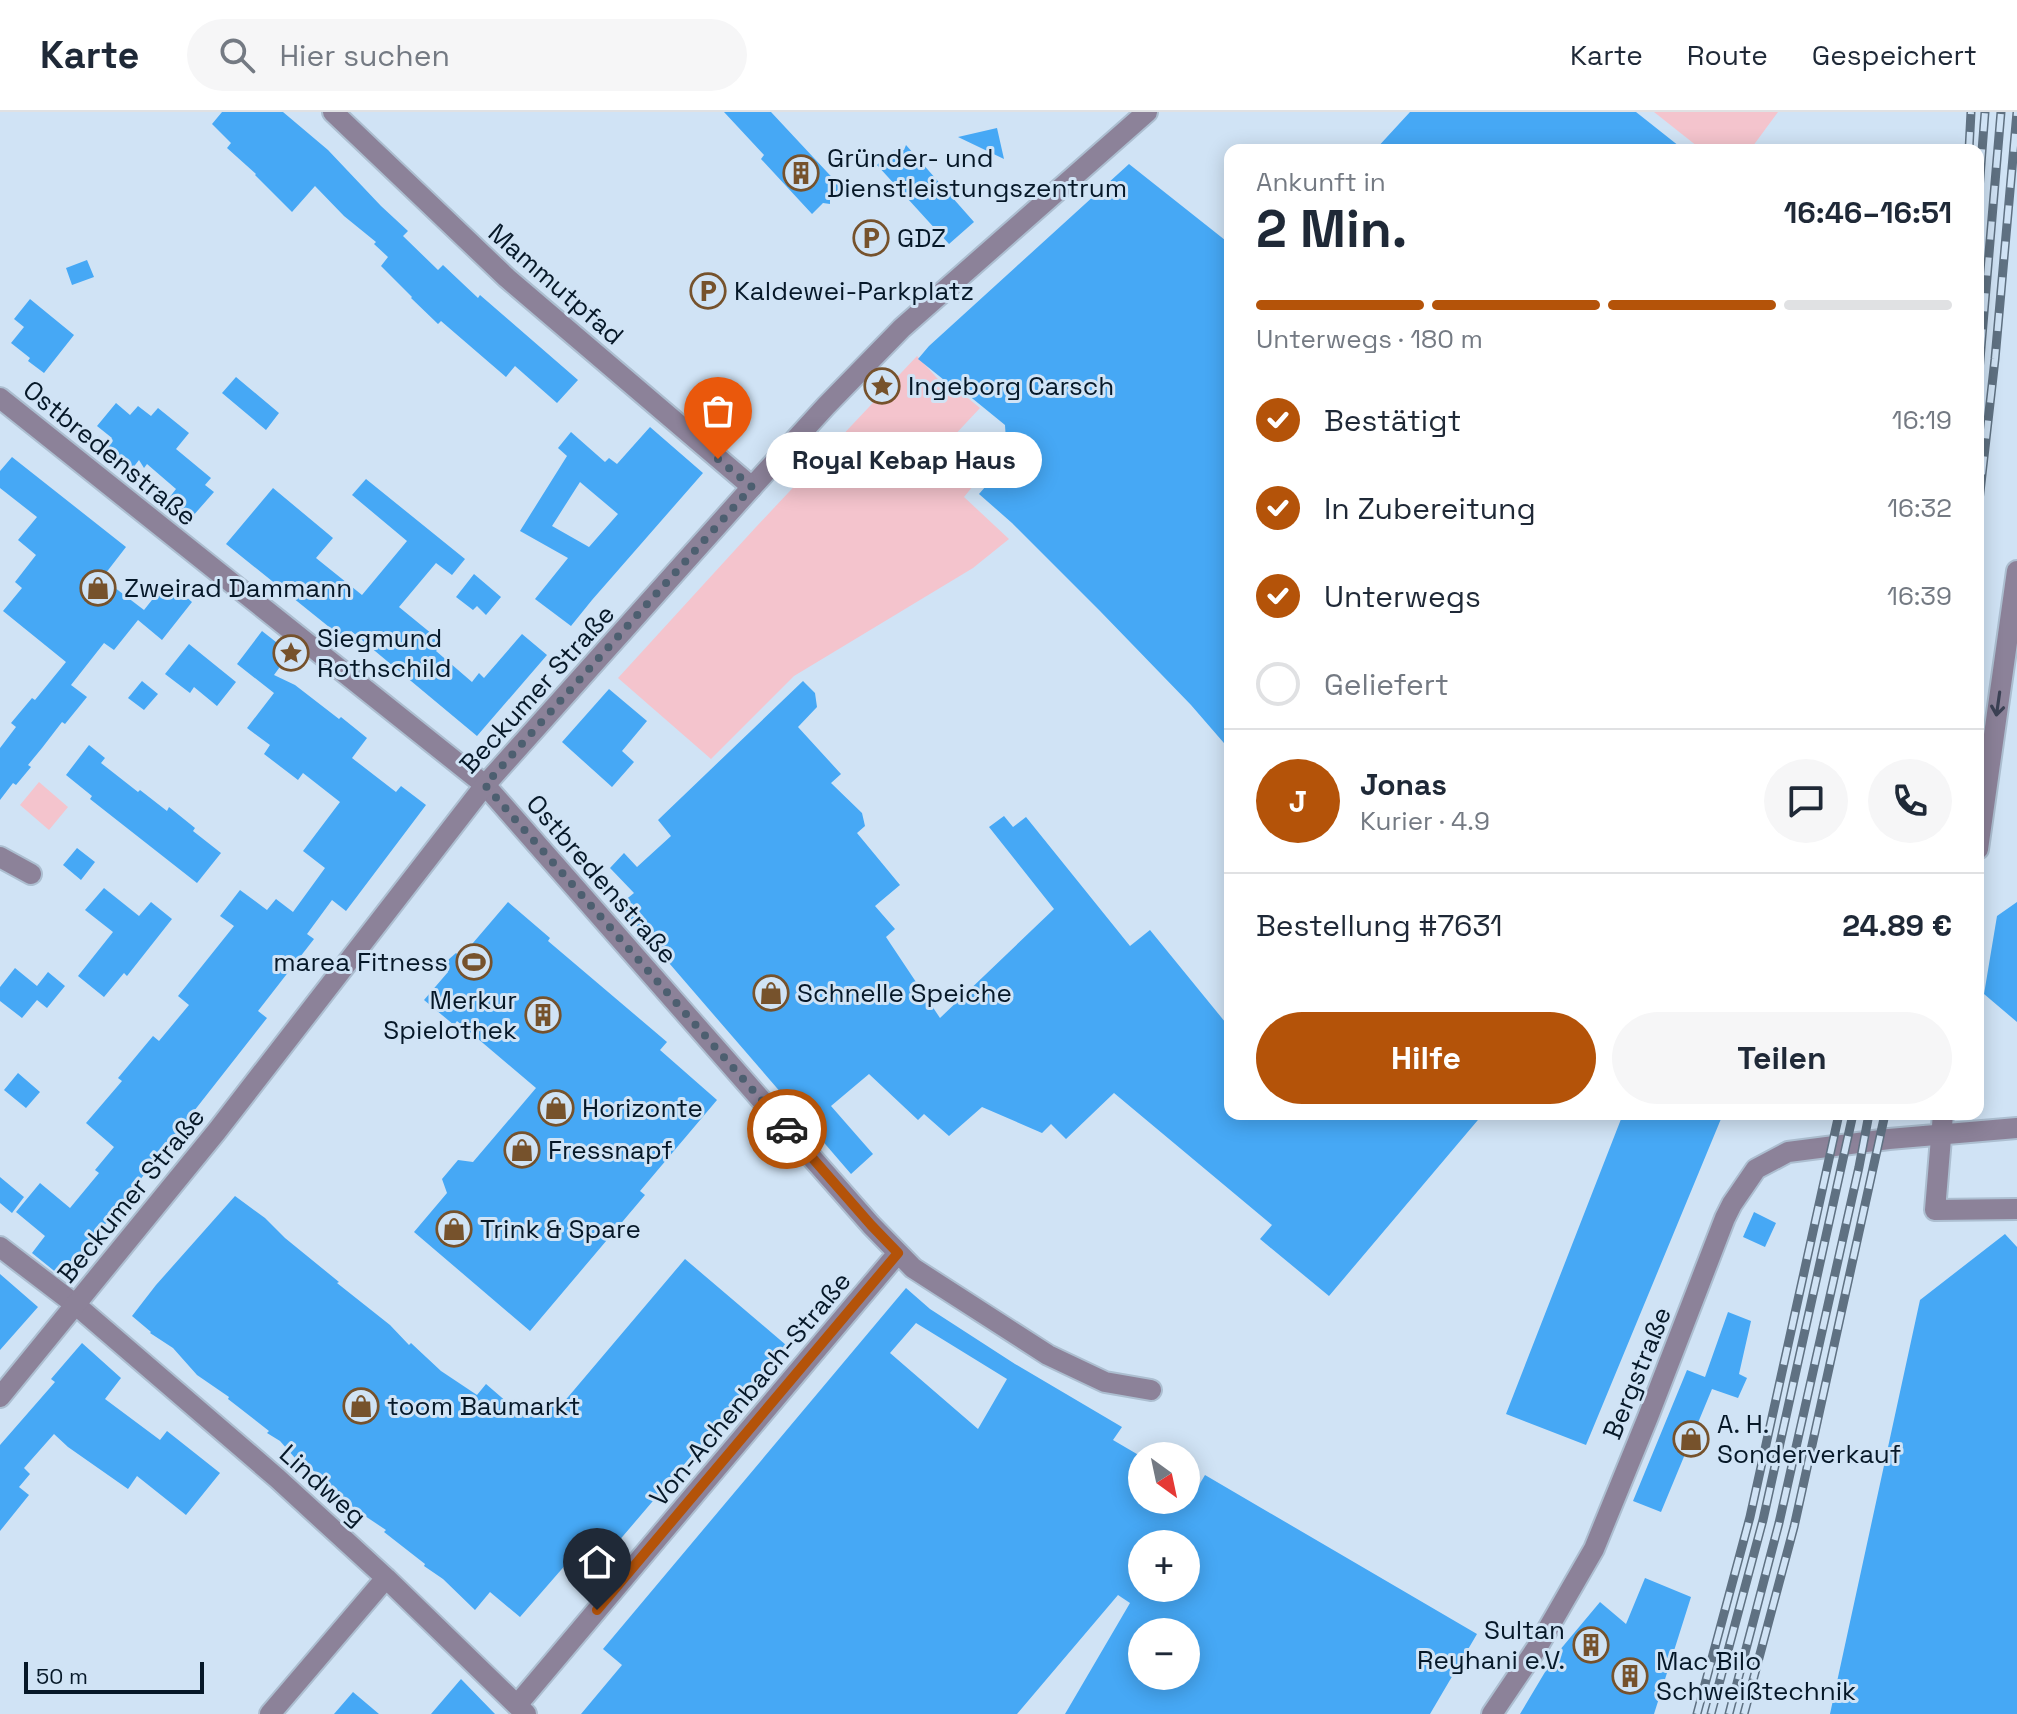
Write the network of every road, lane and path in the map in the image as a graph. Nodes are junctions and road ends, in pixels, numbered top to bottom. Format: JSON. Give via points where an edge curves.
{"nodes":[{"id":1,"x":1147,"y":112,"type":"edge"},
{"id":2,"x":335,"y":113,"type":"edge"},
{"id":3,"x":0,"y":398,"type":"edge"},
{"id":4,"x":752,"y":487,"type":"junction"},
{"id":5,"x":2017,"y":571,"type":"edge"},
{"id":6,"x":485,"y":785,"type":"junction"},
{"id":7,"x":1984,"y":806,"type":"edge"},
{"id":8,"x":0,"y":857,"type":"edge"},
{"id":9,"x":31,"y":874,"type":"dead end"},
{"id":10,"x":1942,"y":1120,"type":"edge"},
{"id":11,"x":2017,"y":1128,"type":"edge"},
{"id":12,"x":1940,"y":1135,"type":"junction"},
{"id":13,"x":2017,"y":1209,"type":"edge"},
{"id":14,"x":0,"y":1247,"type":"edge"},
{"id":15,"x":898,"y":1253,"type":"junction"},
{"id":16,"x":76,"y":1305,"type":"junction"},
{"id":17,"x":1151,"y":1390,"type":"dead end"},
{"id":18,"x":0,"y":1397,"type":"edge"},
{"id":19,"x":386,"y":1578,"type":"junction"},
{"id":20,"x":521,"y":1709,"type":"edge"},
{"id":21,"x":270,"y":1714,"type":"edge"},
{"id":22,"x":1492,"y":1714,"type":"edge"}],
"edges":[{"from":1,"to":4,"type":"street","name":"Beckumer Straße","via":[[902,328]]},
{"from":2,"to":4,"type":"street","name":"Mammutpfad","via":[[507,278]]},
{"from":3,"to":6,"type":"street","name":"Ostbredenstraße"},
{"from":4,"to":6,"type":"street","name":"Beckumer Straße"},
{"from":5,"to":7,"type":"street","one_way":true},
{"from":6,"to":15,"type":"street","name":"Ostbredenstraße"},
{"from":6,"to":16,"type":"street","name":"Beckumer Straße"},
{"from":8,"to":9,"type":"street"},
{"from":10,"to":12,"type":"street"},
{"from":11,"to":12,"type":"street","name":"Bergstraße"},
{"from":12,"to":13,"type":"street","via":[[1935,1210]]},
{"from":12,"to":22,"type":"street","name":"Bergstraße","via":[[1788,1152],[1756,1169],[1725,1218],[1594,1549]]},
{"from":14,"to":16,"type":"street","name":"Lindweg"},
{"from":15,"to":17,"type":"street","name":"Ostbredenstraße","via":[[1048,1355],[1105,1382]]},
{"from":15,"to":20,"type":"street","name":"Von-Achenbach-Straße"},
{"from":16,"to":18,"type":"street","name":"Beckumer Straße"},
{"from":16,"to":19,"type":"street","name":"Lindweg"},
{"from":19,"to":20,"type":"street","name":"Lindweg"},
{"from":19,"to":21,"type":"street"}]}
